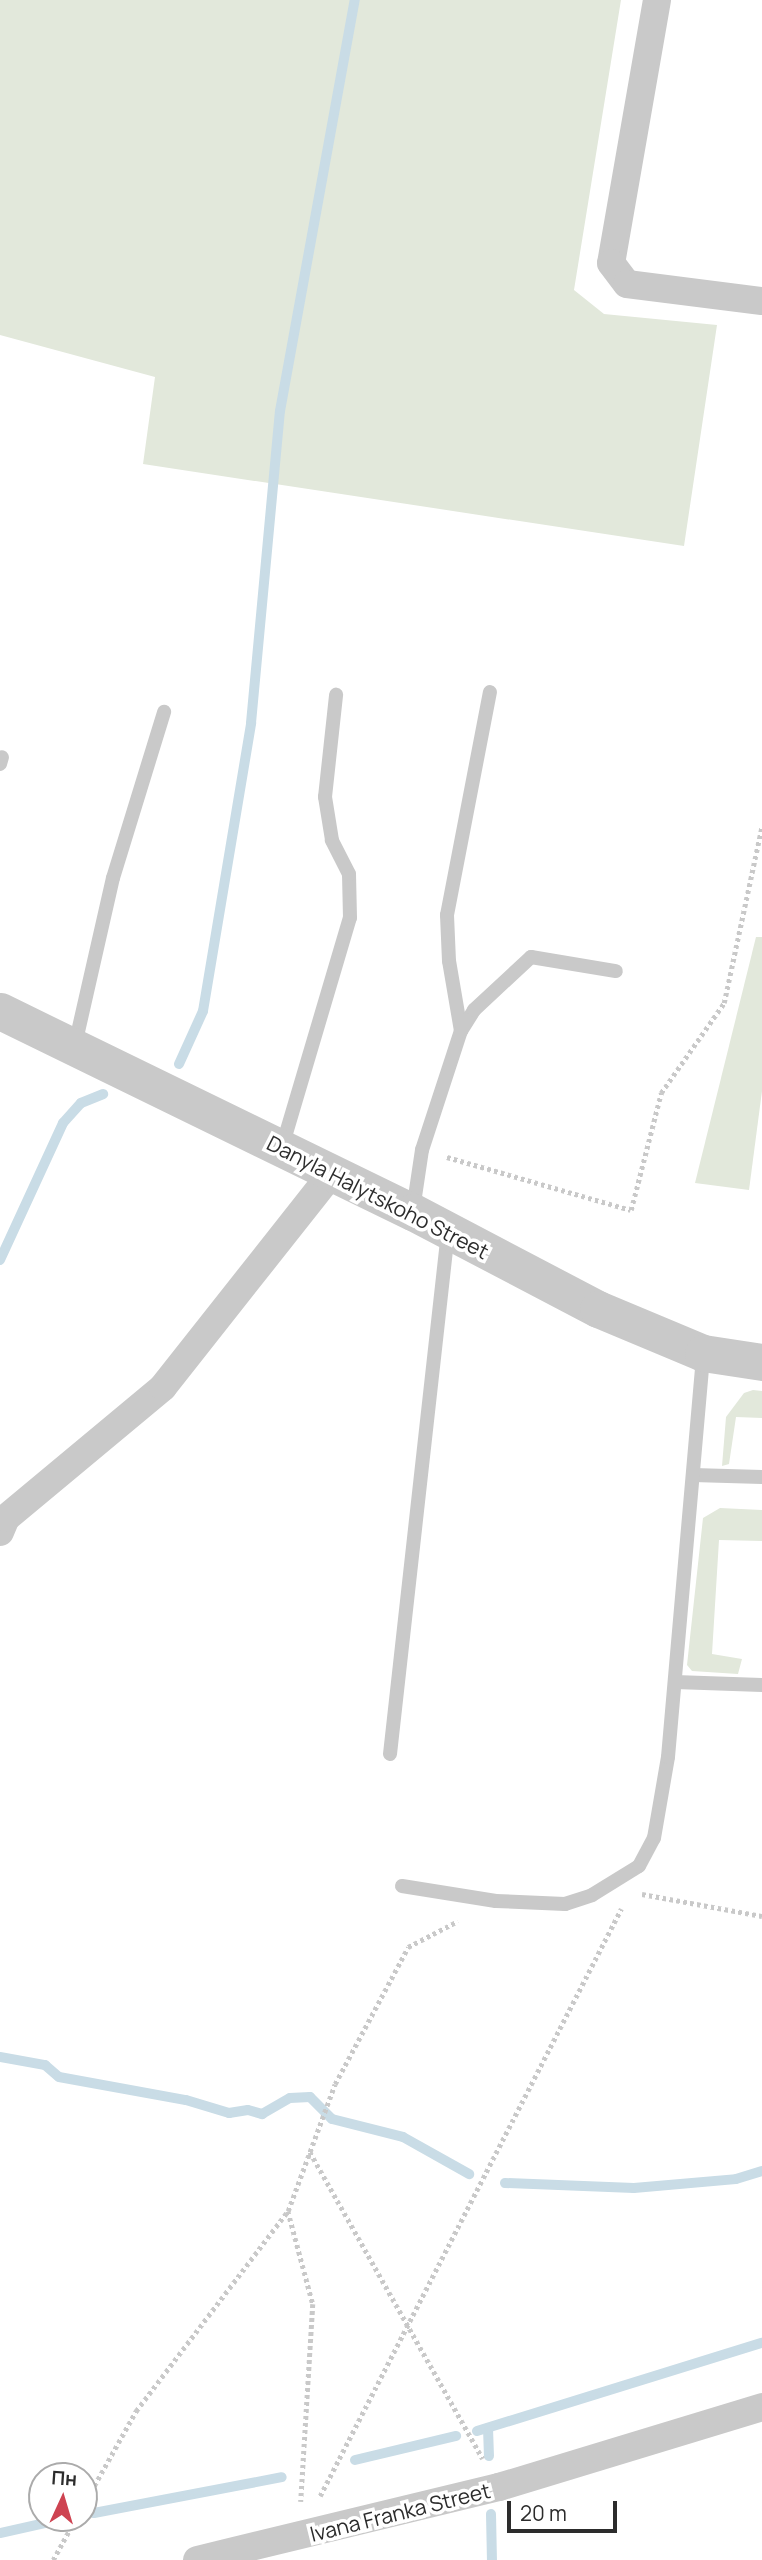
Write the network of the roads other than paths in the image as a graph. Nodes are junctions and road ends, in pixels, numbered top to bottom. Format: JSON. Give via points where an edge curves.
{"nodes":[{"id":1,"x":657,"y":0,"type":"edge"},
{"id":2,"x":762,"y":301,"type":"edge"},
{"id":3,"x":490,"y":692,"type":"dead end"},
{"id":4,"x":337,"y":695,"type":"dead end"},
{"id":5,"x":164,"y":712,"type":"dead end"},
{"id":6,"x":616,"y":971,"type":"dead end"},
{"id":7,"x":0,"y":1011,"type":"edge"},
{"id":8,"x":461,"y":1031,"type":"junction"},
{"id":9,"x":74,"y":1046,"type":"junction"},
{"id":10,"x":281,"y":1148,"type":"junction"},
{"id":11,"x":333,"y":1172,"type":"junction"},
{"id":12,"x":413,"y":1212,"type":"junction"},
{"id":13,"x":448,"y":1230,"type":"junction"},
{"id":14,"x":703,"y":1353,"type":"junction"},
{"id":15,"x":762,"y":1362,"type":"edge"},
{"id":16,"x":693,"y":1475,"type":"junction"},
{"id":17,"x":762,"y":1477,"type":"edge"},
{"id":18,"x":0,"y":1532,"type":"edge"},
{"id":19,"x":675,"y":1682,"type":"junction"},
{"id":20,"x":762,"y":1685,"type":"edge"},
{"id":21,"x":390,"y":1754,"type":"dead end"},
{"id":22,"x":402,"y":1886,"type":"dead end"},
{"id":23,"x":762,"y":2406,"type":"edge"},
{"id":24,"x":197,"y":2560,"type":"edge"}],
"edges":[{"from":1,"to":2,"type":"street","via":[[611,263],[627,284]]},
{"from":3,"to":8,"type":"lane","via":[[447,915],[449,961]]},
{"from":4,"to":10,"type":"lane","via":[[325,797],[332,840],[349,874],[351,918]]},
{"from":5,"to":9,"type":"lane","via":[[113,878]]},
{"from":6,"to":8,"type":"lane","via":[[531,957],[493,990]]},
{"from":7,"to":9,"type":"street","name":"Danyla Halytskoho Street"},
{"from":8,"to":12,"type":"lane","via":[[422,1150]]},
{"from":9,"to":10,"type":"street","name":"Danyla Halytskoho Street"},
{"from":10,"to":11,"type":"street","name":"Danyla Halytskoho Street"},
{"from":11,"to":12,"type":"street","name":"Danyla Halytskoho Street"},
{"from":11,"to":18,"type":"street","via":[[163,1387],[6,1518]]},
{"from":12,"to":13,"type":"street","name":"Danyla Halytskoho Street"},
{"from":13,"to":14,"type":"street","name":"Danyla Halytskoho Street","via":[[598,1310]]},
{"from":13,"to":21,"type":"lane"},
{"from":14,"to":15,"type":"street","name":"Danyla Halytskoho Street"},
{"from":14,"to":16,"type":"lane"},
{"from":16,"to":17,"type":"lane"},
{"from":16,"to":19,"type":"lane"},
{"from":19,"to":20,"type":"lane"},
{"from":19,"to":22,"type":"lane","via":[[654,1838],[639,1866],[565,1905],[496,1902]]},
{"from":23,"to":24,"type":"street","name":"Ivana Franka Street","via":[[499,2487]]}]}
